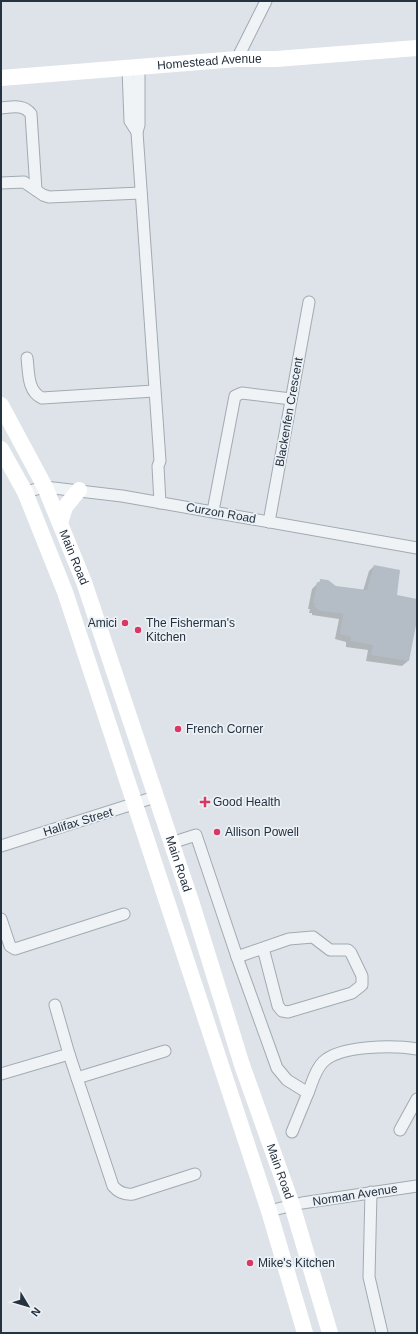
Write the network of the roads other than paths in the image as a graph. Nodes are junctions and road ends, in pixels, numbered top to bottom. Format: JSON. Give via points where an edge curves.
{"nodes":[{"id":1,"x":266,"y":1,"type":"edge"},
{"id":2,"x":417,"y":48,"type":"edge"},
{"id":3,"x":237,"y":59,"type":"junction"},
{"id":4,"x":133,"y":68,"type":"junction"},
{"id":5,"x":1,"y":78,"type":"edge"},
{"id":6,"x":1,"y":108,"type":"edge"},
{"id":7,"x":1,"y":183,"type":"edge"},
{"id":8,"x":36,"y":190,"type":"junction"},
{"id":9,"x":141,"y":194,"type":"junction"},
{"id":10,"x":309,"y":302,"type":"dead end"},
{"id":11,"x":27,"y":358,"type":"dead end"},
{"id":12,"x":154,"y":391,"type":"junction"},
{"id":13,"x":291,"y":399,"type":"junction"},
{"id":14,"x":1,"y":405,"type":"edge"},
{"id":15,"x":1,"y":449,"type":"edge"},
{"id":16,"x":45,"y":487,"type":"junction"},
{"id":17,"x":79,"y":490,"type":"junction"},
{"id":18,"x":25,"y":492,"type":"junction"},
{"id":19,"x":163,"y":503,"type":"junction"},
{"id":20,"x":212,"y":511,"type":"junction"},
{"id":21,"x":269,"y":522,"type":"junction"},
{"id":22,"x":60,"y":523,"type":"junction"},
{"id":23,"x":417,"y":548,"type":"edge"},
{"id":24,"x":155,"y":797,"type":"junction"},
{"id":25,"x":135,"y":805,"type":"junction"},
{"id":26,"x":171,"y":843,"type":"junction"},
{"id":27,"x":1,"y":846,"type":"edge"},
{"id":28,"x":124,"y":914,"type":"dead end"},
{"id":29,"x":1,"y":919,"type":"edge"},
{"id":30,"x":263,"y":948,"type":"junction"},
{"id":31,"x":237,"y":957,"type":"junction"},
{"id":32,"x":55,"y":1005,"type":"dead end"},
{"id":33,"x":417,"y":1049,"type":"edge"},
{"id":34,"x":165,"y":1051,"type":"dead end"},
{"id":35,"x":69,"y":1054,"type":"junction"},
{"id":36,"x":1,"y":1074,"type":"edge"},
{"id":37,"x":77,"y":1078,"type":"junction"},
{"id":38,"x":308,"y":1093,"type":"junction"},
{"id":39,"x":417,"y":1099,"type":"edge"},
{"id":40,"x":400,"y":1130,"type":"dead end"},
{"id":41,"x":292,"y":1132,"type":"dead end"},
{"id":42,"x":195,"y":1174,"type":"dead end"},
{"id":43,"x":417,"y":1186,"type":"edge"},
{"id":44,"x":371,"y":1192,"type":"junction"},
{"id":45,"x":292,"y":1205,"type":"junction"},
{"id":46,"x":269,"y":1211,"type":"junction"},
{"id":47,"x":305,"y":1333,"type":"edge"},
{"id":48,"x":330,"y":1333,"type":"edge"},
{"id":49,"x":382,"y":1333,"type":"edge"}],
"edges":[{"from":1,"to":3,"type":"street"},
{"from":2,"to":3,"type":"main road","name":"Homestead Avenue"},
{"from":3,"to":4,"type":"main road","name":"Homestead Avenue"},
{"from":4,"to":5,"type":"main road","name":"Homestead Avenue"},
{"from":4,"to":9,"type":"street","via":[[139,125],[137,132]]},
{"from":6,"to":8,"type":"street","via":[[22,107],[28,109],[31,114]]},
{"from":7,"to":8,"type":"street","via":[[24,182]]},
{"from":8,"to":9,"type":"street","via":[[48,197]]},
{"from":9,"to":12,"type":"street"},
{"from":10,"to":13,"type":"street","name":"Blackenfen Crescent"},
{"from":11,"to":12,"type":"street","via":[[32,390],[35,395],[42,398]]},
{"from":12,"to":19,"type":"street","via":[[160,461],[164,466]]},
{"from":13,"to":20,"type":"street","via":[[242,393],[235,396]]},
{"from":13,"to":21,"type":"street","name":"Blackenfen Crescent"},
{"from":14,"to":16,"type":"main road","name":"Main Road"},
{"from":15,"to":18,"type":"main road","name":"Main Road"},
{"from":16,"to":17,"type":"street","name":"Curzon Road"},
{"from":16,"to":18,"type":"street","name":"Curzon Road"},
{"from":16,"to":22,"type":"main road","name":"Main Road"},
{"from":17,"to":19,"type":"street","name":"Curzon Road"},
{"from":17,"to":22,"type":"main road","via":[[65,507]]},
{"from":18,"to":25,"type":"main road","name":"Main Road","via":[[65,592]]},
{"from":19,"to":20,"type":"street","name":"Curzon Road"},
{"from":20,"to":21,"type":"street","name":"Curzon Road"},
{"from":21,"to":23,"type":"street","name":"Curzon Road"},
{"from":22,"to":24,"type":"main road","name":"Main Road","via":[[105,642]]},
{"from":24,"to":25,"type":"street","name":"Halifax Street"},
{"from":24,"to":26,"type":"main road","name":"Main Road"},
{"from":25,"to":27,"type":"street","name":"Halifax Street"},
{"from":25,"to":46,"type":"main road","name":"Main Road"},
{"from":26,"to":31,"type":"street","via":[[196,835]]},
{"from":26,"to":45,"type":"main road","name":"Main Road","via":[[242,1065]]},
{"from":28,"to":29,"type":"street","via":[[15,949],[10,946]]},
{"from":30,"to":30,"type":"street","via":[[289,939],[315,937],[330,950],[348,950],[351,953],[362,976],[362,985],[352,993],[288,1012],[282,1011],[278,1006]]},
{"from":30,"to":31,"type":"street"},
{"from":31,"to":38,"type":"street","via":[[277,1068],[287,1080]]},
{"from":32,"to":35,"type":"street"},
{"from":33,"to":38,"type":"street","via":[[376,1046],[331,1056],[318,1068]]},
{"from":34,"to":37,"type":"street"},
{"from":35,"to":36,"type":"street"},
{"from":35,"to":37,"type":"street"},
{"from":37,"to":42,"type":"street","via":[[113,1186],[117,1191],[133,1194]]},
{"from":38,"to":41,"type":"street"},
{"from":39,"to":40,"type":"street"},
{"from":43,"to":44,"type":"street","name":"Norman Avenue"},
{"from":44,"to":45,"type":"street","name":"Norman Avenue"},
{"from":44,"to":49,"type":"street","via":[[369,1277]]},
{"from":45,"to":46,"type":"street","name":"Norman Avenue"},
{"from":45,"to":48,"type":"main road","name":"Main Road"},
{"from":46,"to":47,"type":"main road","name":"Main Road"}]}
